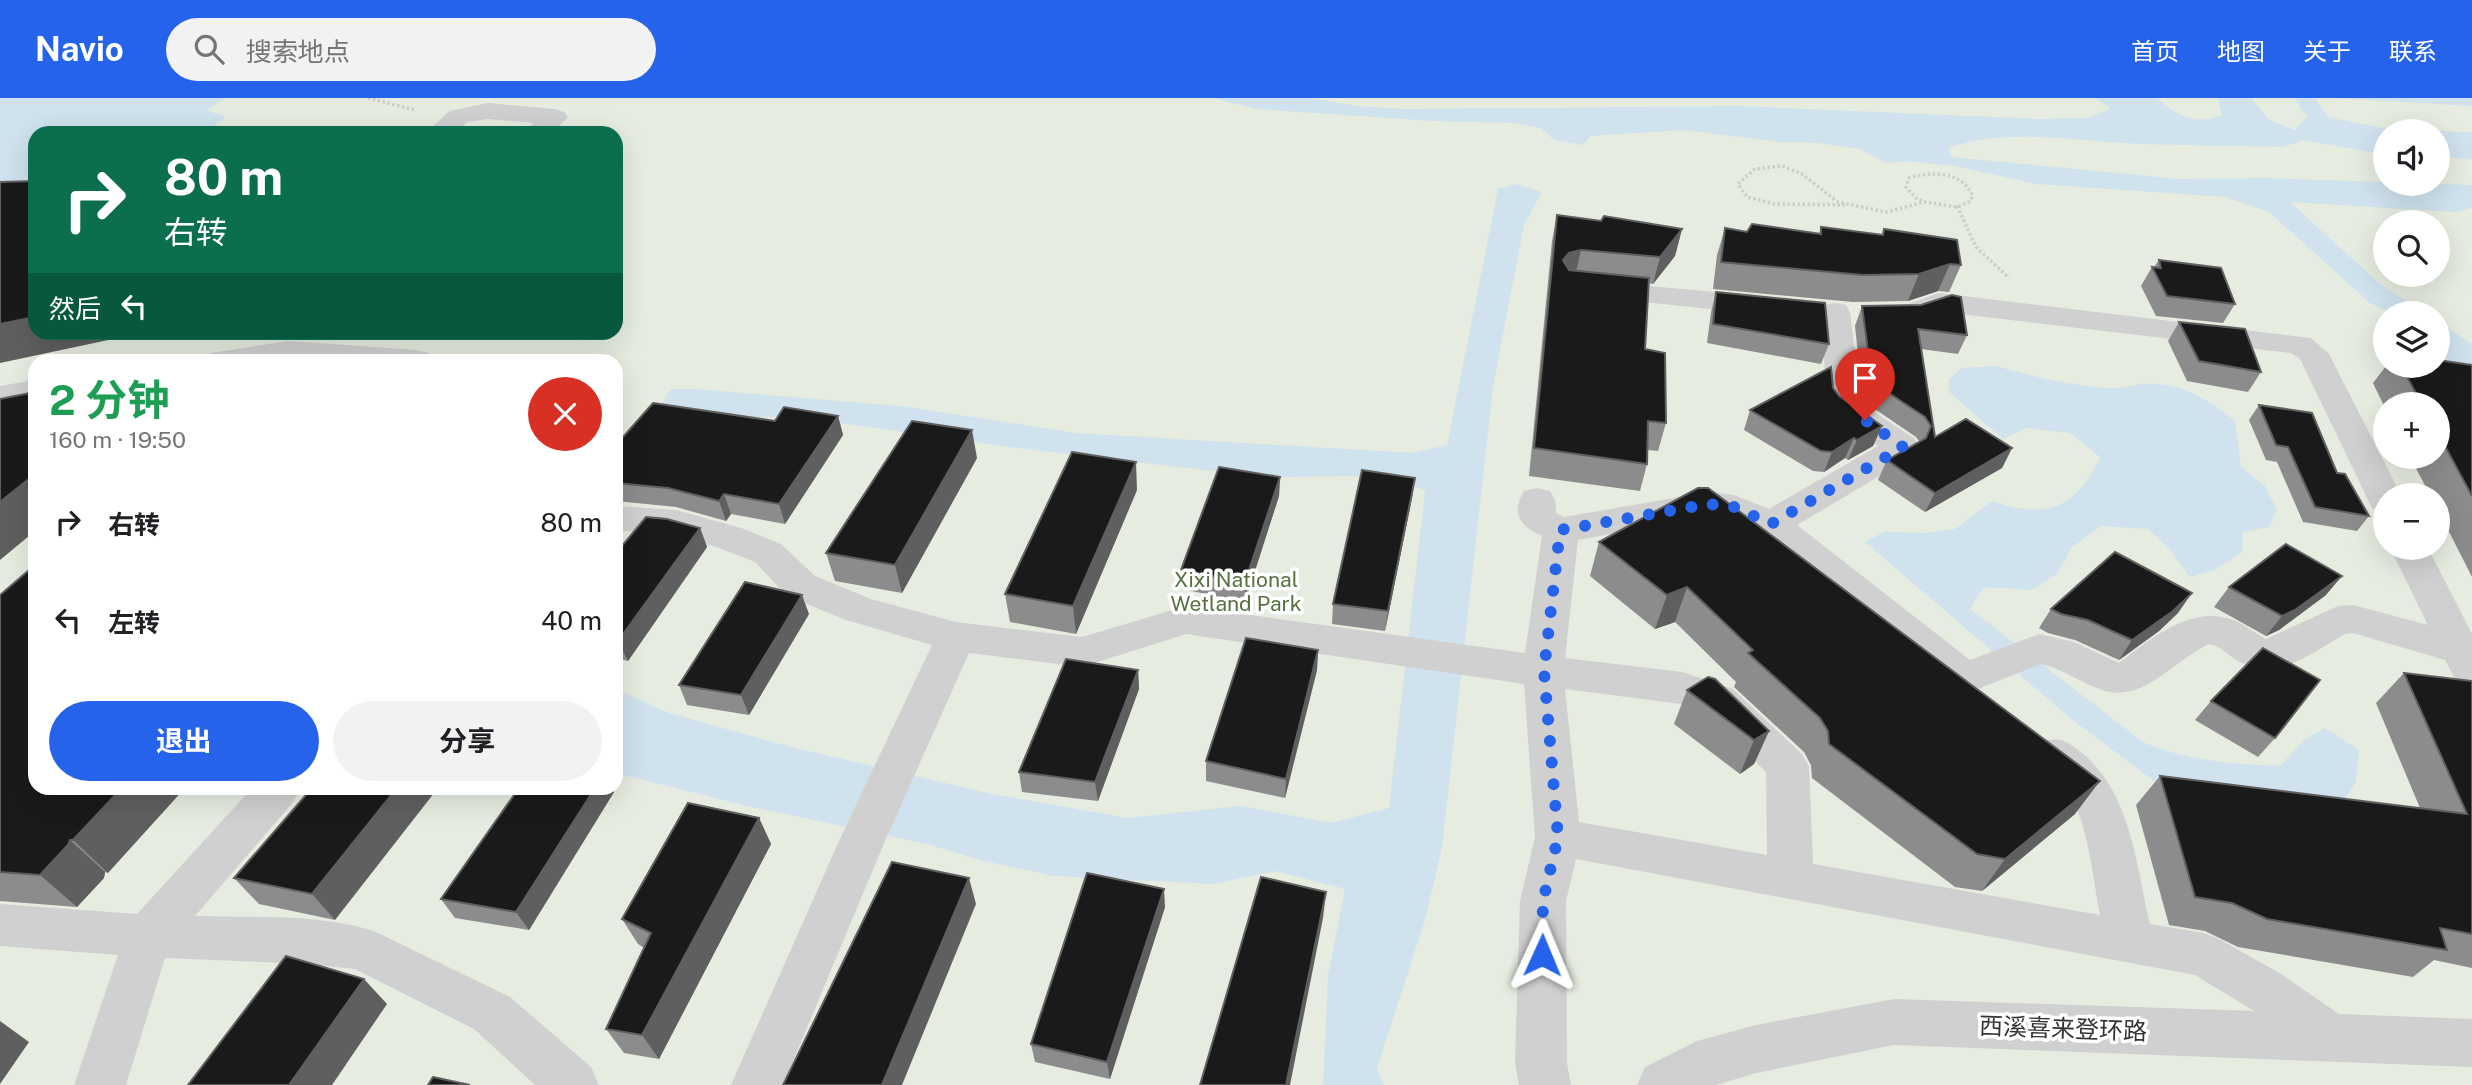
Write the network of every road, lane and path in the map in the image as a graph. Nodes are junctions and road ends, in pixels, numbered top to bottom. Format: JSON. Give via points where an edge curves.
{"nodes":[{"id":1,"x":449,"y":126,"type":"edge"},
{"id":2,"x":545,"y":126,"type":"edge"},
{"id":3,"x":1925,"y":202,"type":"junction"},
{"id":4,"x":1845,"y":205,"type":"junction"},
{"id":5,"x":1957,"y":206,"type":"junction"},
{"id":6,"x":1575,"y":288,"type":"edge"},
{"id":7,"x":1838,"y":312,"type":"junction"},
{"id":8,"x":2032,"y":313,"type":"junction"},
{"id":9,"x":298,"y":342,"type":"edge"},
{"id":10,"x":247,"y":354,"type":"edge"},
{"id":11,"x":378,"y":354,"type":"edge"},
{"id":12,"x":28,"y":391,"type":"edge"},
{"id":13,"x":0,"y":396,"type":"edge"},
{"id":14,"x":2377,"y":483,"type":"edge"},
{"id":15,"x":623,"y":519,"type":"edge"},
{"id":16,"x":1771,"y":524,"type":"junction"},
{"id":17,"x":2415,"y":560,"type":"edge"},
{"id":18,"x":956,"y":637,"type":"junction"},
{"id":19,"x":2466,"y":661,"type":"edge"},
{"id":20,"x":1544,"y":671,"type":"junction"},
{"id":21,"x":1994,"y":694,"type":"junction"},
{"id":22,"x":273,"y":795,"type":"edge"},
{"id":23,"x":1558,"y":837,"type":"junction"},
{"id":24,"x":1791,"y":880,"type":"junction"},
{"id":25,"x":0,"y":925,"type":"edge"},
{"id":26,"x":148,"y":936,"type":"junction"},
{"id":27,"x":2130,"y":942,"type":"junction"},
{"id":28,"x":2330,"y":1037,"type":"junction"},
{"id":29,"x":2472,"y":1042,"type":"edge"},
{"id":30,"x":100,"y":1085,"type":"edge"},
{"id":31,"x":573,"y":1085,"type":"edge"},
{"id":32,"x":757,"y":1085,"type":"edge"},
{"id":33,"x":1545,"y":1085,"type":"edge"},
{"id":34,"x":1663,"y":1085,"type":"edge"}],
"edges":[{"from":1,"to":2,"type":"street","via":[[475,110],[555,117]]},
{"from":3,"to":4,"type":"path","via":[[1895,212]]},
{"from":3,"to":5,"type":"path"},
{"from":3,"to":5,"type":"path","via":[[1910,192],[1906,182],[1916,175],[1937,174],[1959,180],[1972,191],[1971,201]]},
{"from":4,"to":4,"type":"path","via":[[1802,172],[1781,164],[1759,167],[1738,184],[1747,197],[1774,204]]},
{"from":5,"to":8,"type":"path","via":[[1976,247],[2018,285]]},
{"from":6,"to":7,"type":"street"},
{"from":7,"to":8,"type":"street","via":[[1913,313],[1940,302]]},
{"from":7,"to":16,"type":"street","via":[[1845,407],[1903,447]]},
{"from":8,"to":14,"type":"street","via":[[2300,345],[2313,354]]},
{"from":9,"to":10,"type":"street"},
{"from":9,"to":11,"type":"street"},
{"from":12,"to":13,"type":"street"},
{"from":15,"to":18,"type":"street","via":[[676,523],[728,537],[768,552],[802,586],[860,610]]},
{"from":16,"to":20,"type":"street","via":[[1734,507],[1709,504],[1548,515]]},
{"from":16,"to":21,"type":"street"},
{"from":17,"to":19,"type":"street"},
{"from":18,"to":20,"type":"street","via":[[1082,652],[1186,620]]},
{"from":18,"to":32,"type":"street"},
{"from":19,"to":21,"type":"street","via":[[2353,619],[2338,620],[2266,655],[2253,653],[2220,630],[2199,629],[2126,679],[2039,649]]},
{"from":20,"to":23,"type":"street"},
{"from":20,"to":24,"type":"street","via":[[1682,688],[1718,700],[1787,766]]},
{"from":21,"to":27,"type":"street","via":[[2095,794]]},
{"from":22,"to":26,"type":"street"},
{"from":23,"to":24,"type":"street"},
{"from":23,"to":33,"type":"street","via":[[1543,901],[1541,1063]]},
{"from":24,"to":27,"type":"street"},
{"from":25,"to":26,"type":"street"},
{"from":26,"to":30,"type":"street"},
{"from":26,"to":31,"type":"street","via":[[361,948],[492,1013]]},
{"from":27,"to":28,"type":"street","via":[[2204,955]]},
{"from":28,"to":29,"type":"street","name":"西溪喜来登环路"},
{"from":28,"to":34,"type":"street","name":"西溪喜来登环路","via":[[1894,1022],[1756,1049],[1697,1066]]}]}
